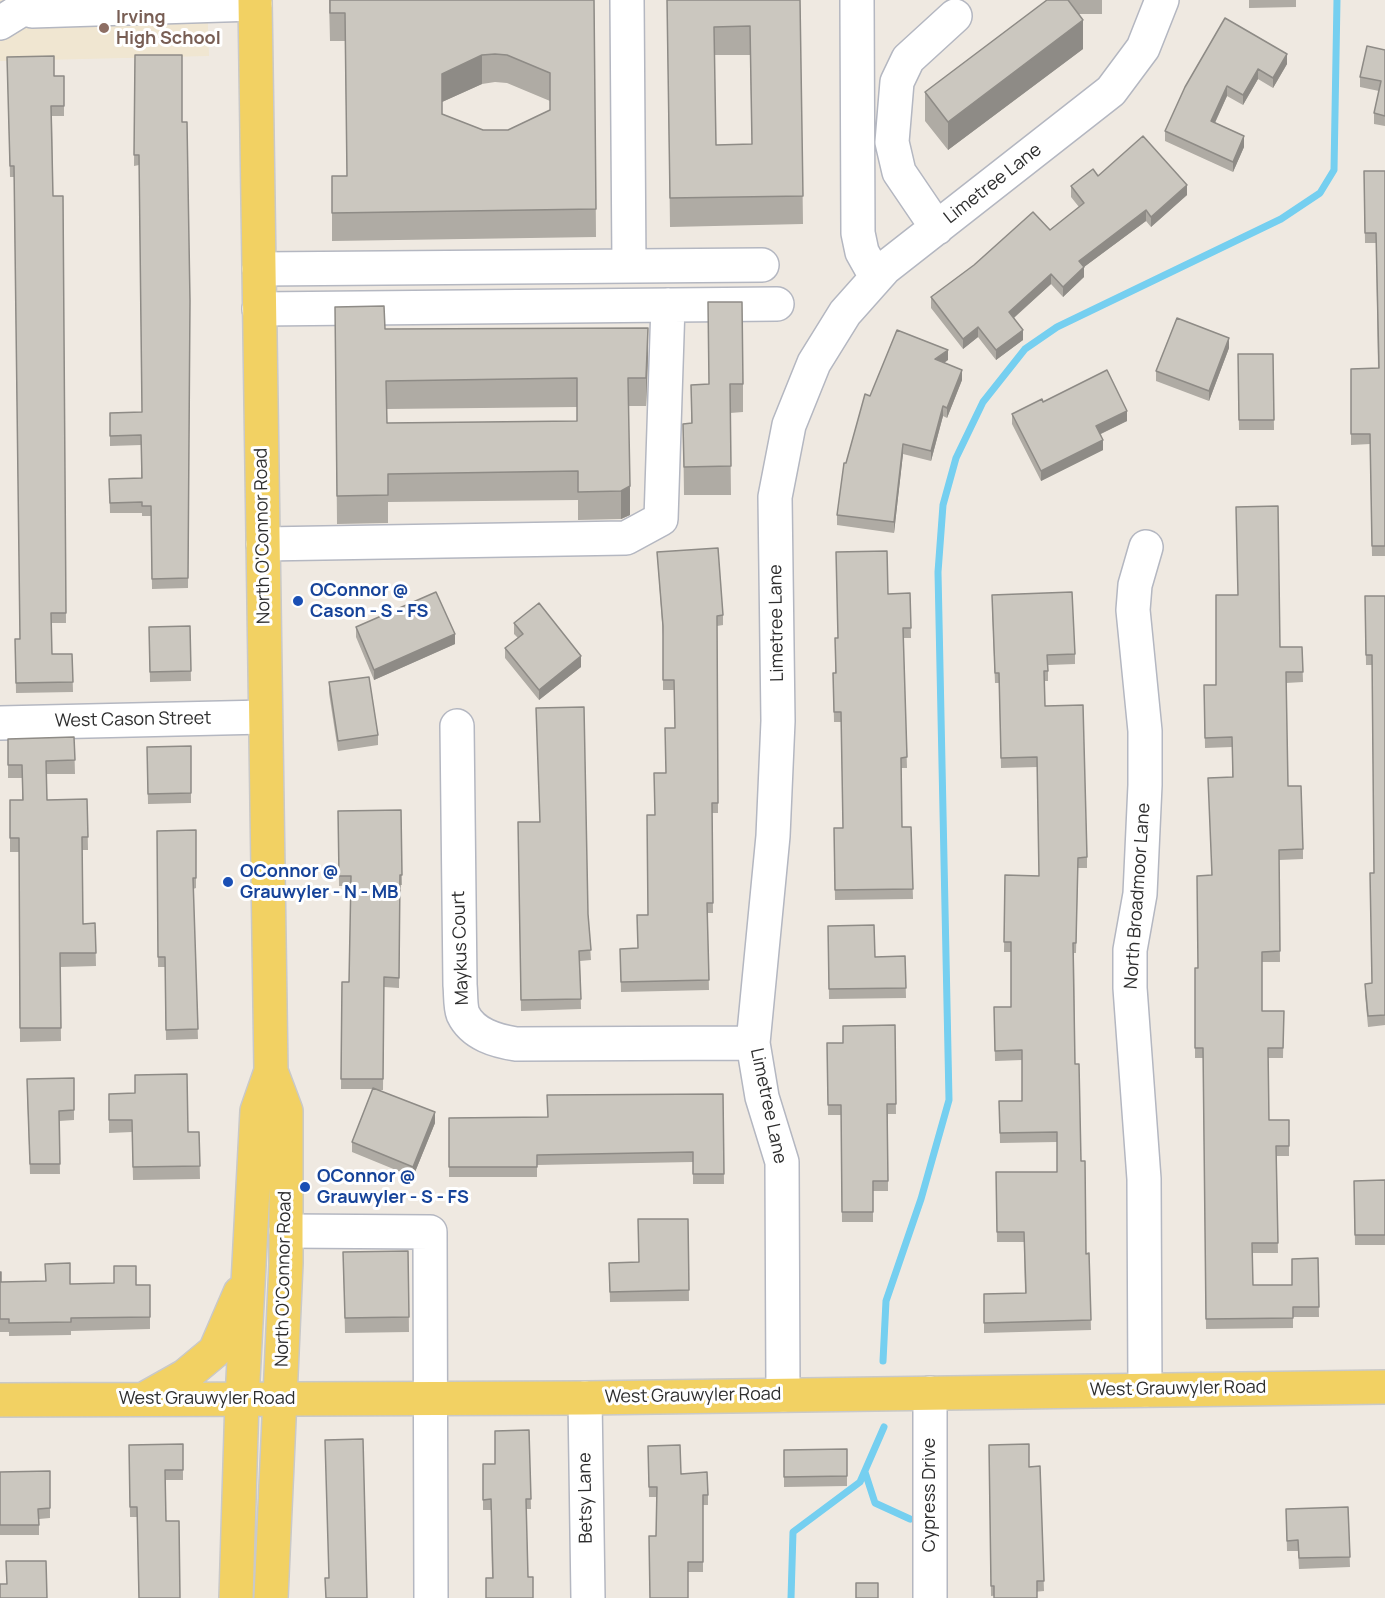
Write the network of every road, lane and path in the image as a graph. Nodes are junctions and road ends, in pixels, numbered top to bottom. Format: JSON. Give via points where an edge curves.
{"nodes":[{"id":1,"x":627,"y":0,"type":"edge"},
{"id":2,"x":857,"y":0,"type":"edge"},
{"id":3,"x":1162,"y":0,"type":"edge"},
{"id":4,"x":255,"y":2,"type":"edge"},
{"id":5,"x":132,"y":4,"type":"edge"},
{"id":6,"x":16,"y":10,"type":"edge"},
{"id":7,"x":955,"y":16,"type":"dead end"},
{"id":8,"x":937,"y":228,"type":"junction"},
{"id":9,"x":762,"y":265,"type":"dead end"},
{"id":10,"x":629,"y":266,"type":"junction"},
{"id":11,"x":259,"y":269,"type":"junction"},
{"id":12,"x":876,"y":277,"type":"junction"},
{"id":13,"x":777,"y":304,"type":"dead end"},
{"id":14,"x":668,"y":305,"type":"junction"},
{"id":15,"x":260,"y":309,"type":"junction"},
{"id":16,"x":263,"y":544,"type":"junction"},
{"id":17,"x":1146,"y":547,"type":"dead end"},
{"id":18,"x":265,"y":717,"type":"junction"},
{"id":19,"x":0,"y":723,"type":"edge"},
{"id":20,"x":457,"y":726,"type":"dead end"},
{"id":21,"x":753,"y":1043,"type":"junction"},
{"id":22,"x":271,"y":1071,"type":"junction"},
{"id":23,"x":286,"y":1231,"type":"junction"},
{"id":24,"x":250,"y":1263,"type":"junction"},
{"id":25,"x":1385,"y":1387,"type":"edge"},
{"id":26,"x":1145,"y":1390,"type":"junction"},
{"id":27,"x":930,"y":1393,"type":"junction"},
{"id":28,"x":783,"y":1395,"type":"junction"},
{"id":29,"x":585,"y":1398,"type":"junction"},
{"id":30,"x":144,"y":1399,"type":"junction"},
{"id":31,"x":242,"y":1399,"type":"junction"},
{"id":32,"x":430,"y":1399,"type":"junction"},
{"id":33,"x":0,"y":1400,"type":"edge"},
{"id":34,"x":282,"y":1400,"type":"junction"},
{"id":35,"x":236,"y":1598,"type":"edge"},
{"id":36,"x":271,"y":1598,"type":"edge"},
{"id":37,"x":431,"y":1598,"type":"edge"},
{"id":38,"x":588,"y":1598,"type":"edge"},
{"id":39,"x":930,"y":1598,"type":"edge"}],
"edges":[{"from":1,"to":10,"type":"street"},
{"from":2,"to":12,"type":"street","via":[[858,233],[862,252]]},
{"from":3,"to":8,"type":"street","name":"Limetree Lane","via":[[1143,48],[1111,91]]},
{"from":4,"to":5,"type":"street"},
{"from":4,"to":11,"type":"main road","name":"North O'Connor Road"},
{"from":5,"to":6,"type":"street"},
{"from":7,"to":8,"type":"street","via":[[908,59],[897,82],[892,142],[899,172]]},
{"from":8,"to":12,"type":"street","name":"Limetree Lane"},
{"from":9,"to":10,"type":"street"},
{"from":10,"to":11,"type":"street"},
{"from":11,"to":15,"type":"main road","name":"North O'Connor Road"},
{"from":12,"to":21,"type":"street","name":"Limetree Lane","via":[[845,313],[814,363],[781,458],[775,497],[778,720],[773,825]]},
{"from":13,"to":14,"type":"street"},
{"from":14,"to":15,"type":"street"},
{"from":14,"to":16,"type":"street","via":[[661,519],[626,538]]},
{"from":15,"to":16,"type":"main road","name":"North O'Connor Road"},
{"from":16,"to":18,"type":"main road","name":"North O'Connor Road"},
{"from":17,"to":26,"type":"street","name":"North Broadmoor Lane","via":[[1135,585],[1133,610],[1145,784],[1140,894],[1130,950],[1144,1179]]},
{"from":18,"to":19,"type":"street","name":"West Cason Street"},
{"from":18,"to":22,"type":"main road","name":"North O'Connor Road"},
{"from":20,"to":21,"type":"street","name":"Maykus Court","via":[[460,985],[464,1014],[477,1030],[494,1041],[516,1044]]},
{"from":21,"to":28,"type":"street","name":"Limetree Lane","via":[[762,1097],[782,1162]]},
{"from":22,"to":23,"type":"main road","name":"North O'Connor Road","via":[[286,1111]]},
{"from":22,"to":24,"type":"main road","name":"North O'Connor Road","via":[[258,1111]]},
{"from":23,"to":32,"type":"street","via":[[430,1232]]},
{"from":23,"to":34,"type":"main road","name":"North O'Connor Road"},
{"from":24,"to":30,"type":"main road","via":[[215,1351],[185,1376]]},
{"from":24,"to":31,"type":"main road","name":"North O'Connor Road"},
{"from":25,"to":26,"type":"main road","name":"West Grauwyler Road"},
{"from":26,"to":27,"type":"main road","name":"West Grauwyler Road"},
{"from":27,"to":28,"type":"main road","name":"West Grauwyler Road"},
{"from":27,"to":39,"type":"street","name":"Cypress Drive"},
{"from":28,"to":29,"type":"main road","name":"West Grauwyler Road"},
{"from":29,"to":32,"type":"main road","name":"West Grauwyler Road"},
{"from":29,"to":38,"type":"street","name":"Betsy Lane"},
{"from":30,"to":31,"type":"main road","name":"West Grauwyler Road"},
{"from":30,"to":33,"type":"main road","name":"West Grauwyler Road"},
{"from":31,"to":34,"type":"main road","name":"West Grauwyler Road"},
{"from":31,"to":35,"type":"main road","name":"North O'Connor Road"},
{"from":32,"to":34,"type":"main road","name":"West Grauwyler Road"},
{"from":32,"to":37,"type":"street"},
{"from":34,"to":36,"type":"main road","name":"North O'Connor Road"}]}
